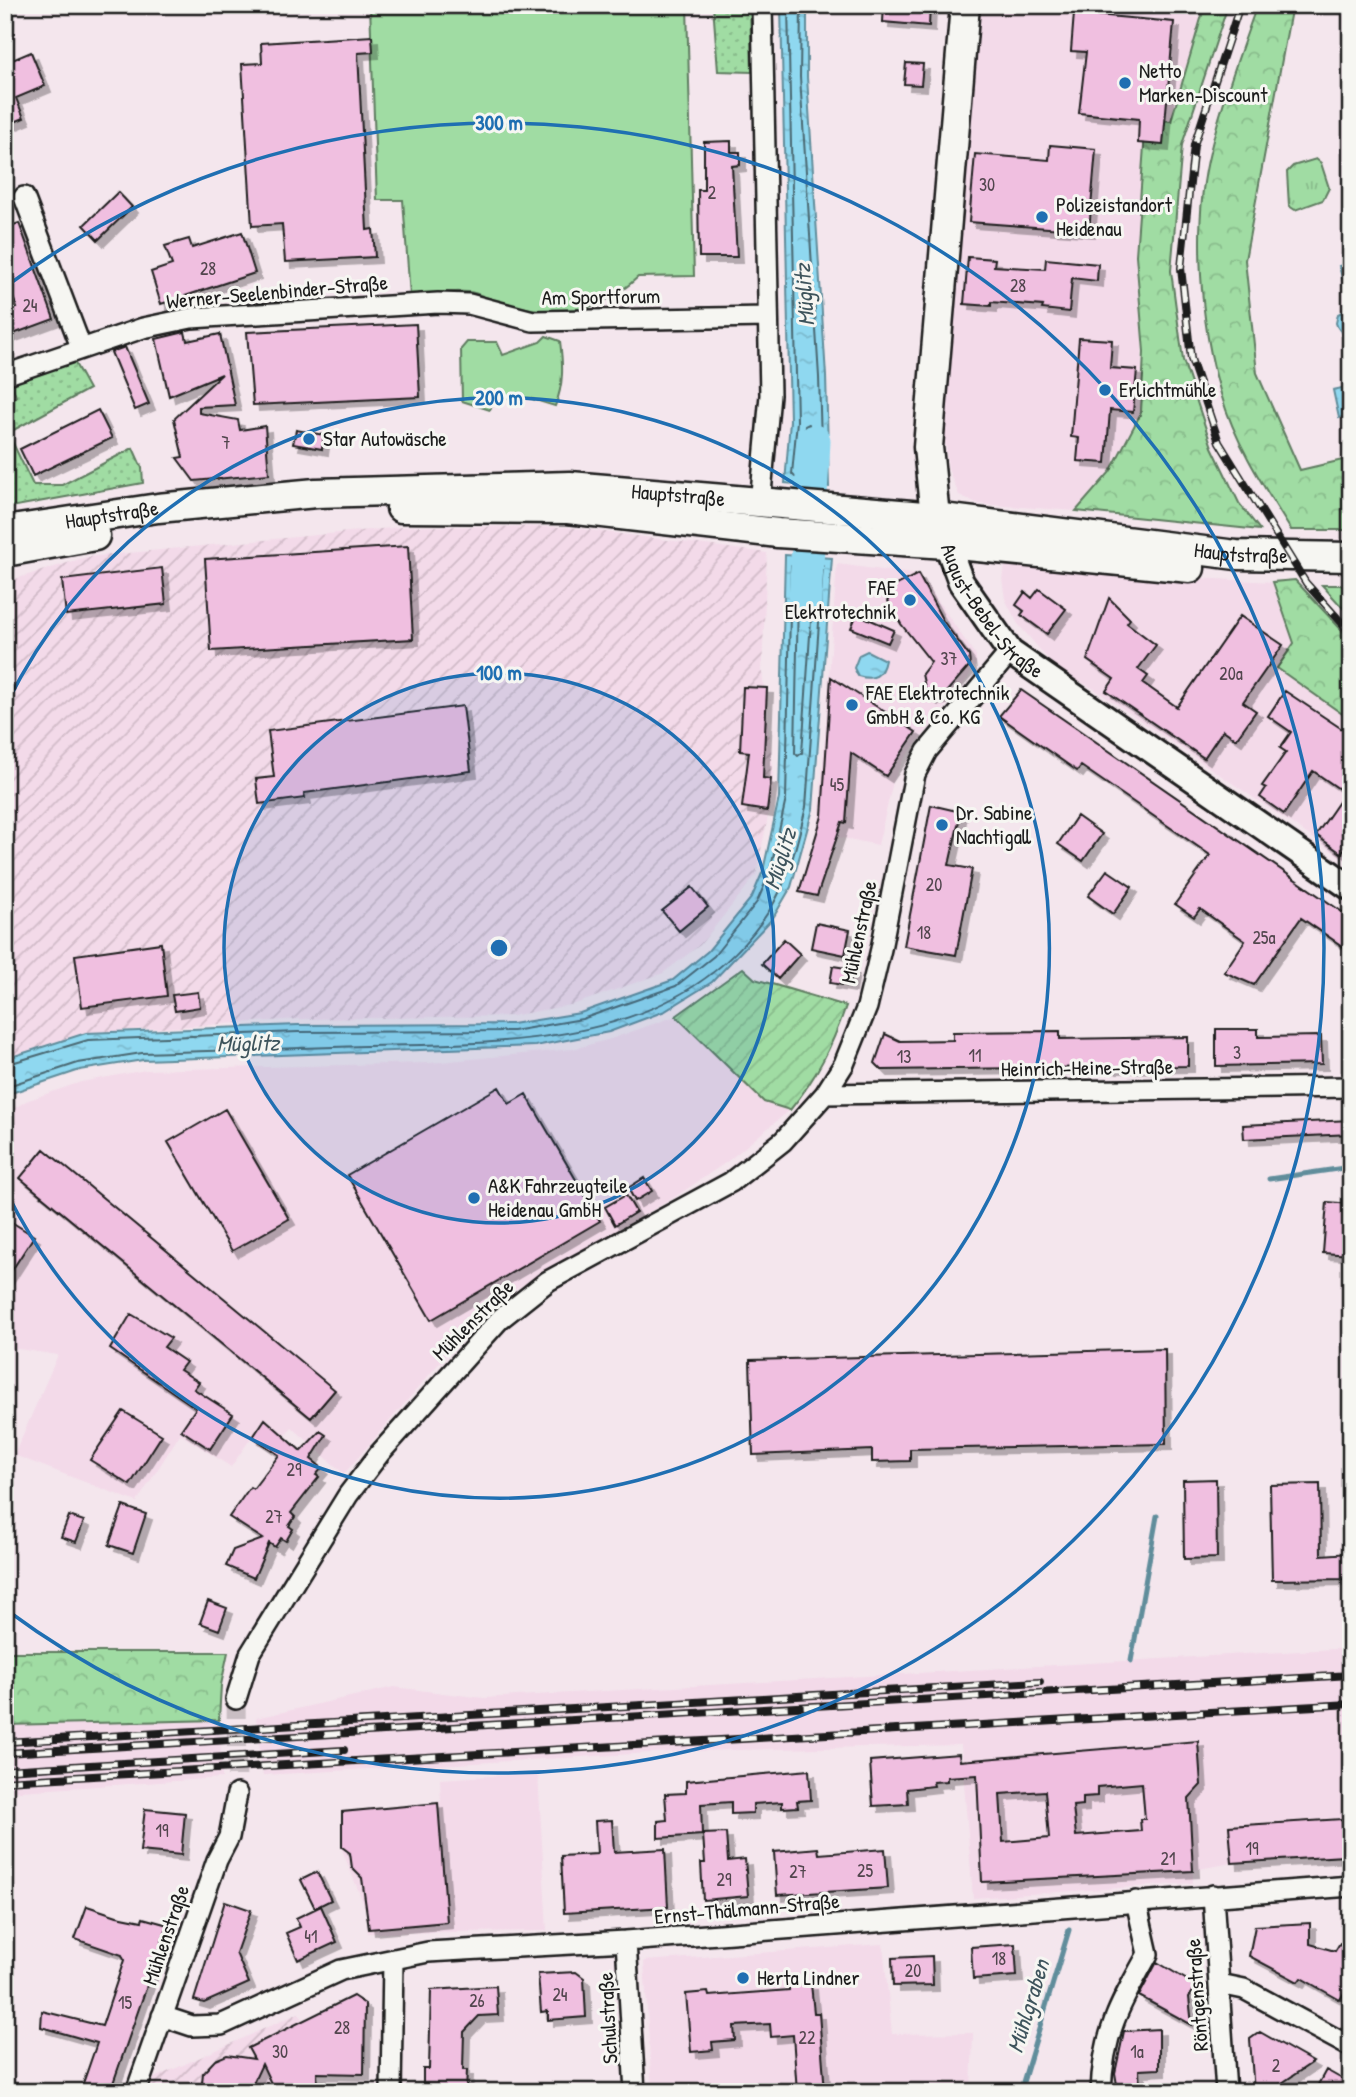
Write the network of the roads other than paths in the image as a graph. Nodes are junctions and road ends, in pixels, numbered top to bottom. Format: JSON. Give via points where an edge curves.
{"nodes":[{"id":1,"x":762,"y":5,"type":"edge"},
{"id":2,"x":965,"y":5,"type":"edge"},
{"id":3,"x":24,"y":197,"type":"dead end"},
{"id":4,"x":438,"y":303,"type":"joint"},
{"id":5,"x":768,"y":317,"type":"junction"},
{"id":6,"x":81,"y":346,"type":"junction"},
{"id":7,"x":5,"y":375,"type":"edge"},
{"id":8,"x":770,"y":503,"type":"junction"},
{"id":9,"x":935,"y":517,"type":"junction"},
{"id":10,"x":5,"y":531,"type":"edge"},
{"id":11,"x":947,"y":544,"type":"junction"},
{"id":12,"x":5,"y":552,"type":"edge"},
{"id":13,"x":1351,"y":557,"type":"edge"},
{"id":14,"x":1351,"y":574,"type":"edge"},
{"id":15,"x":1010,"y":652,"type":"junction"},
{"id":16,"x":1351,"y":888,"type":"edge"},
{"id":17,"x":1351,"y":1087,"type":"edge"},
{"id":18,"x":825,"y":1094,"type":"junction"},
{"id":19,"x":236,"y":1699,"type":"tunnel mouth"},
{"id":20,"x":237,"y":1794,"type":"tunnel mouth"},
{"id":21,"x":1351,"y":1886,"type":"edge"},
{"id":22,"x":1213,"y":1895,"type":"junction"},
{"id":23,"x":1136,"y":1901,"type":"junction"},
{"id":24,"x":626,"y":1941,"type":"junction"},
{"id":25,"x":393,"y":1959,"type":"junction"},
{"id":26,"x":1220,"y":1984,"type":"junction"},
{"id":27,"x":162,"y":2016,"type":"junction"},
{"id":28,"x":1351,"y":2048,"type":"edge"},
{"id":29,"x":136,"y":2092,"type":"edge"},
{"id":30,"x":391,"y":2092,"type":"edge"},
{"id":31,"x":635,"y":2092,"type":"edge"},
{"id":32,"x":1101,"y":2092,"type":"edge"},
{"id":33,"x":1226,"y":2092,"type":"edge"}],
"edges":[{"from":1,"to":5,"type":"street"},
{"from":2,"to":9,"type":"main road","name":"August-Bebel-Straße","via":[[928,447]]},
{"from":3,"to":6,"type":"street"},
{"from":4,"to":5,"type":"street","name":"Am Sportforum","via":[[469,304],[533,321]]},
{"from":4,"to":6,"type":"street","name":"Werner-Seelenbinder-Straße","via":[[199,317]]},
{"from":5,"to":8,"type":"street"},
{"from":6,"to":7,"type":"street","name":"Werner-Seelenbinder-Straße"},
{"from":8,"to":9,"type":"main road","name":"Hauptstraße"},
{"from":8,"to":10,"type":"main road","name":"Hauptstraße","via":[[570,486],[423,488],[163,508]]},
{"from":9,"to":11,"type":"main road","name":"August-Bebel-Straße"},
{"from":9,"to":13,"type":"main road","name":"Hauptstraße","via":[[1236,555]]},
{"from":11,"to":12,"type":"main road","name":"Hauptstraße","via":[[778,533],[568,509],[419,507],[198,521]]},
{"from":11,"to":14,"type":"main road","name":"Hauptstraße","via":[[1237,573]]},
{"from":11,"to":15,"type":"street","name":"August-Bebel-Straße","via":[[961,582]]},
{"from":15,"to":16,"type":"street","name":"August-Bebel-Straße"},
{"from":15,"to":18,"type":"street","name":"Mühlenstraße","via":[[927,751],[915,774],[867,1007],[844,1064]]},
{"from":17,"to":18,"type":"street","name":"Heinrich-Heine-Straße"},
{"from":18,"to":19,"type":"street","name":"Mühlenstraße","via":[[790,1135],[731,1182],[548,1281],[500,1319],[348,1495],[250,1654]]},
{"from":20,"to":27,"type":"street","name":"Mühlenstraße","via":[[229,1837]]},
{"from":21,"to":22,"type":"street","name":"Ernst-Thälmann-Straße"},
{"from":22,"to":23,"type":"street","name":"Ernst-Thälmann-Straße"},
{"from":22,"to":26,"type":"street","name":"Röntgenstraße"},
{"from":23,"to":24,"type":"street","name":"Ernst-Thälmann-Straße"},
{"from":23,"to":32,"type":"street","via":[[1148,1954],[1114,2016],[1102,2062]]},
{"from":24,"to":25,"type":"street","name":"Ernst-Thälmann-Straße","via":[[428,1952]]},
{"from":24,"to":31,"type":"street","name":"Schulstraße"},
{"from":25,"to":27,"type":"street","name":"Ernst-Thälmann-Straße","via":[[341,1970],[221,2025],[192,2026]]},
{"from":25,"to":30,"type":"street"},
{"from":26,"to":28,"type":"street","via":[[1244,1989]]},
{"from":26,"to":33,"type":"street","name":"Röntgenstraße"},
{"from":27,"to":29,"type":"street","name":"Mühlenstraße"}]}
